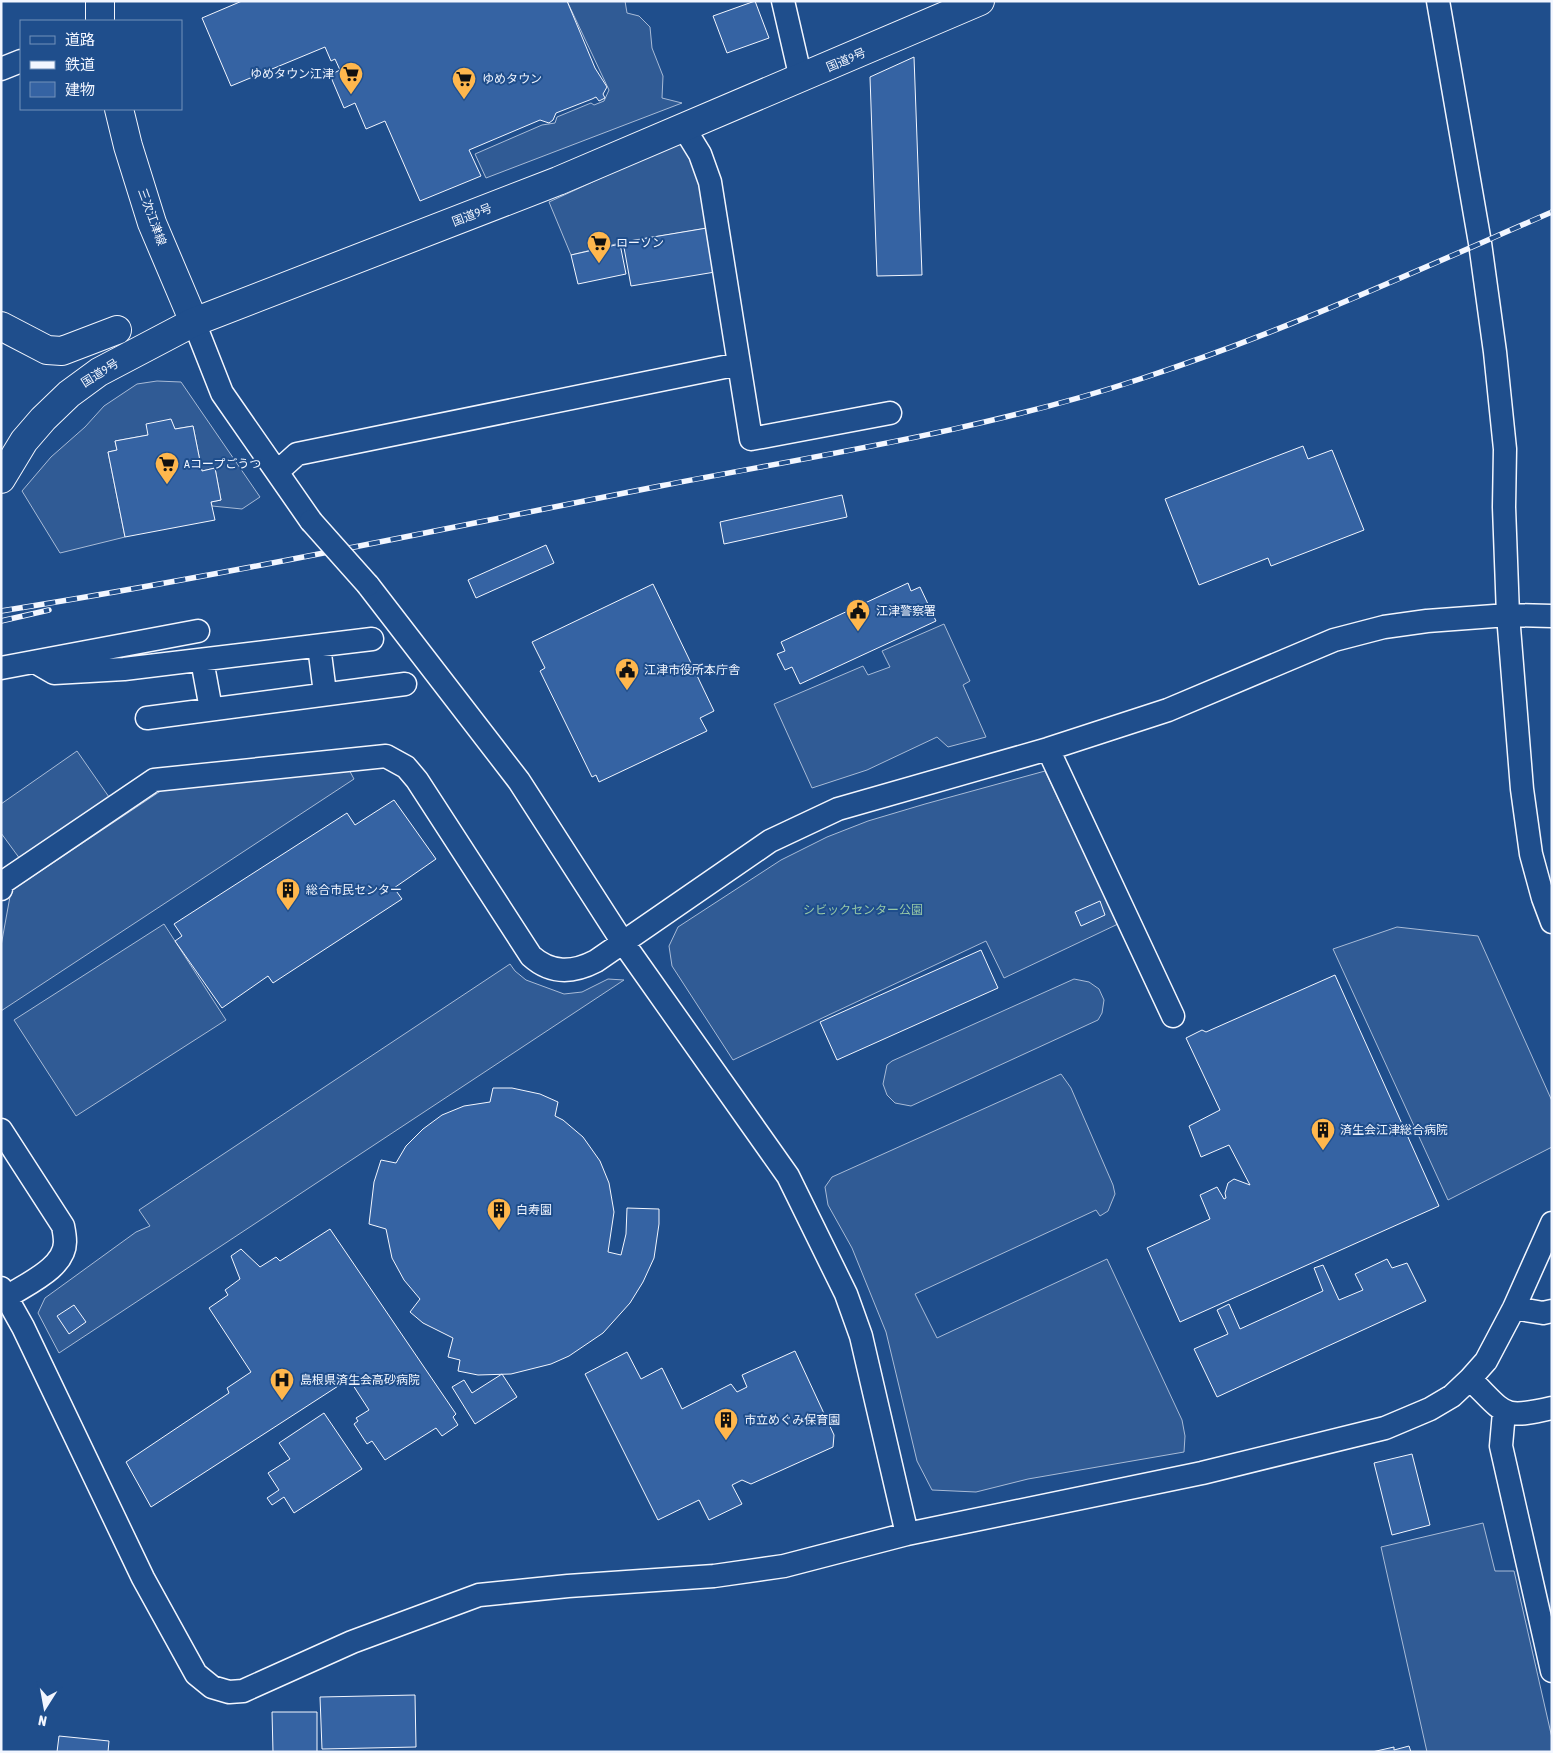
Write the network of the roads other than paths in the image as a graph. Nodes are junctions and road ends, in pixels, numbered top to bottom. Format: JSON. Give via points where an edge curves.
{"nodes":[{"id":1,"x":100,"y":1,"type":"edge"},
{"id":2,"x":783,"y":1,"type":"edge"},
{"id":3,"x":980,"y":1,"type":"edge"},
{"id":4,"x":1438,"y":1,"type":"edge"},
{"id":5,"x":100,"y":20,"type":"edge"},
{"id":6,"x":20,"y":60,"type":"edge"},
{"id":7,"x":1,"y":69,"type":"edge"},
{"id":8,"x":801,"y":79,"type":"junction"},
{"id":9,"x":119,"y":110,"type":"edge"},
{"id":10,"x":684,"y":128,"type":"junction"},
{"id":11,"x":194,"y":322,"type":"junction"},
{"id":12,"x":1,"y":326,"type":"edge"},
{"id":13,"x":117,"y":330,"type":"dead end"},
{"id":14,"x":739,"y":364,"type":"junction"},
{"id":15,"x":890,"y":413,"type":"dead end"},
{"id":16,"x":277,"y":472,"type":"junction"},
{"id":17,"x":1,"y":479,"type":"edge"},
{"id":18,"x":1508,"y":615,"type":"junction"},
{"id":19,"x":1552,"y":616,"type":"edge"},
{"id":20,"x":198,"y":631,"type":"dead end"},
{"id":21,"x":372,"y":639,"type":"dead end"},
{"id":22,"x":319,"y":646,"type":"junction"},
{"id":23,"x":202,"y":660,"type":"junction"},
{"id":24,"x":35,"y":662,"type":"junction"},
{"id":25,"x":1,"y":668,"type":"edge"},
{"id":26,"x":405,"y":684,"type":"dead end"},
{"id":27,"x":325,"y":693,"type":"junction"},
{"id":28,"x":211,"y":709,"type":"junction"},
{"id":29,"x":147,"y":718,"type":"dead end"},
{"id":30,"x":1048,"y":749,"type":"junction"},
{"id":31,"x":1,"y":889,"type":"edge"},
{"id":32,"x":1552,"y":922,"type":"edge"},
{"id":33,"x":622,"y":941,"type":"junction"},
{"id":34,"x":1173,"y":1016,"type":"dead end"},
{"id":35,"x":1,"y":1130,"type":"edge"},
{"id":36,"x":1552,"y":1223,"type":"edge"},
{"id":37,"x":4,"y":1292,"type":"edge"},
{"id":38,"x":1514,"y":1308,"type":"junction"},
{"id":39,"x":1552,"y":1311,"type":"edge"},
{"id":40,"x":1470,"y":1380,"type":"junction"},
{"id":41,"x":1552,"y":1408,"type":"edge"},
{"id":42,"x":1504,"y":1412,"type":"junction"},
{"id":43,"x":907,"y":1534,"type":"junction"},
{"id":44,"x":1552,"y":1671,"type":"edge"}],
"edges":[{"from":1,"to":5,"type":"main road"},
{"from":2,"to":8,"type":"street"},
{"from":3,"to":8,"type":"main road","name":"国道9号"},
{"from":4,"to":18,"type":"street","via":[[1480,244],[1495,352],[1506,449],[1504,507]]},
{"from":6,"to":7,"type":"street"},
{"from":8,"to":10,"type":"main road","name":"国道9号"},
{"from":9,"to":11,"type":"main road","name":"三次江津線","via":[[152,224]]},
{"from":10,"to":11,"type":"main road","name":"国道9号","via":[[558,181]]},
{"from":10,"to":14,"type":"street","via":[[700,154],[710,182]]},
{"from":11,"to":16,"type":"street","via":[[222,392]]},
{"from":11,"to":17,"type":"main road","name":"国道9号","via":[[98,372],[69,394],[24,441]]},
{"from":12,"to":13,"type":"main road","via":[[46,350],[62,351]]},
{"from":14,"to":15,"type":"street","via":[[751,439]]},
{"from":14,"to":16,"type":"street","via":[[297,454]]},
{"from":16,"to":33,"type":"street","bridge":true,"via":[[311,521],[368,585],[519,781]]},
{"from":18,"to":19,"type":"street"},
{"from":18,"to":30,"type":"street","via":[[1427,620],[1334,640],[1168,710]]},
{"from":18,"to":32,"type":"street","via":[[1522,789],[1530,845]]},
{"from":20,"to":24,"type":"street"},
{"from":21,"to":22,"type":"street"},
{"from":22,"to":23,"type":"street"},
{"from":22,"to":27,"type":"street"},
{"from":23,"to":24,"type":"street","via":[[54,673]]},
{"from":23,"to":28,"type":"street"},
{"from":24,"to":25,"type":"street"},
{"from":26,"to":27,"type":"street"},
{"from":27,"to":28,"type":"street"},
{"from":28,"to":29,"type":"street"},
{"from":30,"to":33,"type":"street","via":[[838,809],[770,841]]},
{"from":30,"to":34,"type":"street"},
{"from":31,"to":33,"type":"street","via":[[2,883],[154,780],[386,756],[406,767],[417,780],[531,956],[538,962],[559,970],[579,968],[596,961]]},
{"from":33,"to":43,"type":"street","via":[[788,1176],[846,1294],[861,1336]]},
{"from":35,"to":37,"type":"street","via":[[63,1226],[65,1243],[62,1256],[47,1271]]},
{"from":36,"to":38,"type":"street"},
{"from":37,"to":43,"type":"street","via":[[143,1578],[196,1674],[212,1687],[229,1692],[243,1691],[352,1642],[479,1595],[714,1576],[784,1566]]},
{"from":38,"to":39,"type":"street","via":[[1543,1313]]},
{"from":38,"to":40,"type":"street","via":[[1486,1361]]},
{"from":40,"to":42,"type":"street"},
{"from":40,"to":43,"type":"street","via":[[1430,1409],[1385,1428],[1344,1440]]},
{"from":41,"to":42,"type":"street","via":[[1522,1415]]},
{"from":42,"to":44,"type":"street","via":[[1501,1446]]}]}
